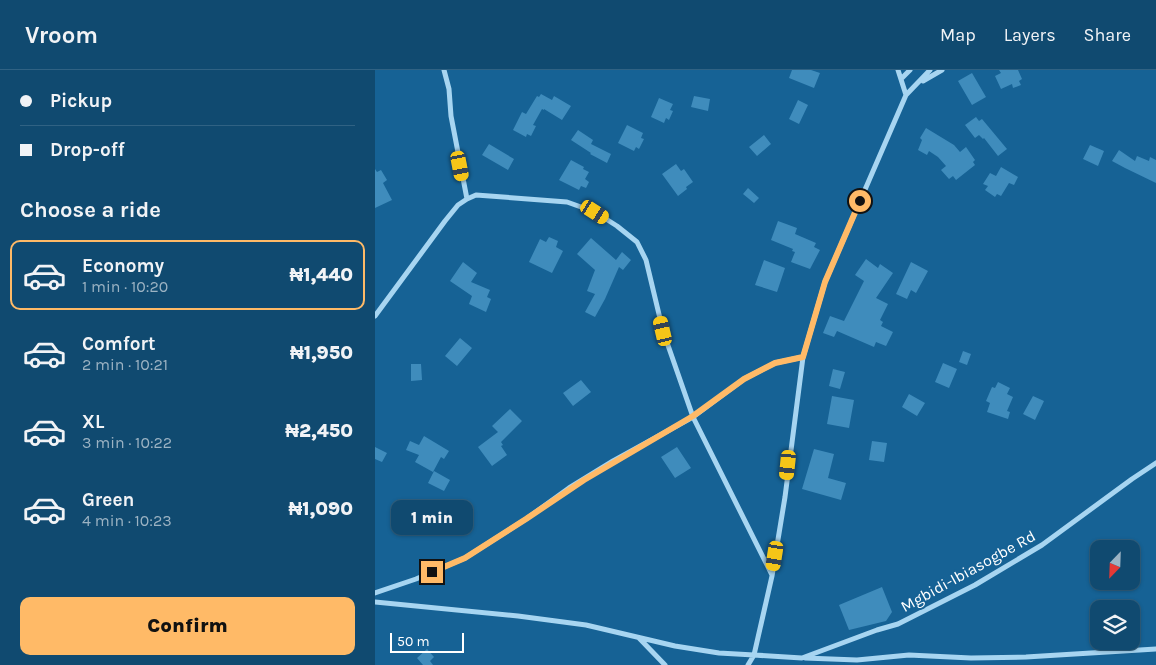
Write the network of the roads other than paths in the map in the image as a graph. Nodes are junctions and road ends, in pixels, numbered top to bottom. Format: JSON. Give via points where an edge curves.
{"nodes":[{"id":1,"x":444,"y":70,"type":"edge"},
{"id":2,"x":898,"y":70,"type":"edge"},
{"id":3,"x":909,"y":70,"type":"edge"},
{"id":4,"x":930,"y":70,"type":"edge"},
{"id":5,"x":942,"y":70,"type":"edge"},
{"id":6,"x":901,"y":79,"type":"junction"},
{"id":7,"x":918,"y":83,"type":"junction"},
{"id":8,"x":906,"y":95,"type":"junction"},
{"id":9,"x":467,"y":199,"type":"junction"},
{"id":10,"x":375,"y":316,"type":"edge"},
{"id":11,"x":803,"y":357,"type":"junction"},
{"id":12,"x":693,"y":416,"type":"junction"},
{"id":13,"x":1156,"y":463,"type":"edge"},
{"id":14,"x":772,"y":576,"type":"junction"},
{"id":15,"x":375,"y":593,"type":"edge"},
{"id":16,"x":375,"y":602,"type":"edge"},
{"id":17,"x":639,"y":638,"type":"junction"},
{"id":18,"x":1156,"y":649,"type":"edge"},
{"id":19,"x":753,"y":656,"type":"junction"},
{"id":20,"x":802,"y":658,"type":"junction"},
{"id":21,"x":665,"y":665,"type":"edge"},
{"id":22,"x":748,"y":665,"type":"edge"}],
"edges":[{"from":1,"to":9,"type":"street"},
{"from":2,"to":6,"type":"street"},
{"from":3,"to":6,"type":"street"},
{"from":4,"to":7,"type":"street"},
{"from":5,"to":7,"type":"street"},
{"from":6,"to":8,"type":"street"},
{"from":7,"to":8,"type":"street"},
{"from":8,"to":11,"type":"street","via":[[825,282]]},
{"from":9,"to":10,"type":"street","via":[[445,221]]},
{"from":9,"to":12,"type":"street","via":[[490,195],[567,202],[595,212],[637,242],[645,260],[663,331]]},
{"from":11,"to":12,"type":"street","via":[[775,363],[744,379]]},
{"from":11,"to":14,"type":"street"},
{"from":12,"to":14,"type":"street"},
{"from":12,"to":15,"type":"street","via":[[584,480],[465,558]]},
{"from":13,"to":20,"type":"street","name":"Mgbidi-Ibiasogbe Rd","via":[[1042,545],[975,585],[898,624]]},
{"from":14,"to":19,"type":"street"},
{"from":16,"to":17,"type":"street","name":"Mgbidi-Ibiasogbe Rd","via":[[586,625]]},
{"from":17,"to":19,"type":"street","name":"Mgbidi-Ibiasogbe Rd"},
{"from":17,"to":21,"type":"street"},
{"from":18,"to":20,"type":"street","via":[[1017,658],[909,655],[857,660]]},
{"from":19,"to":20,"type":"street","name":"Mgbidi-Ibiasogbe Rd"},
{"from":19,"to":22,"type":"street"}]}
